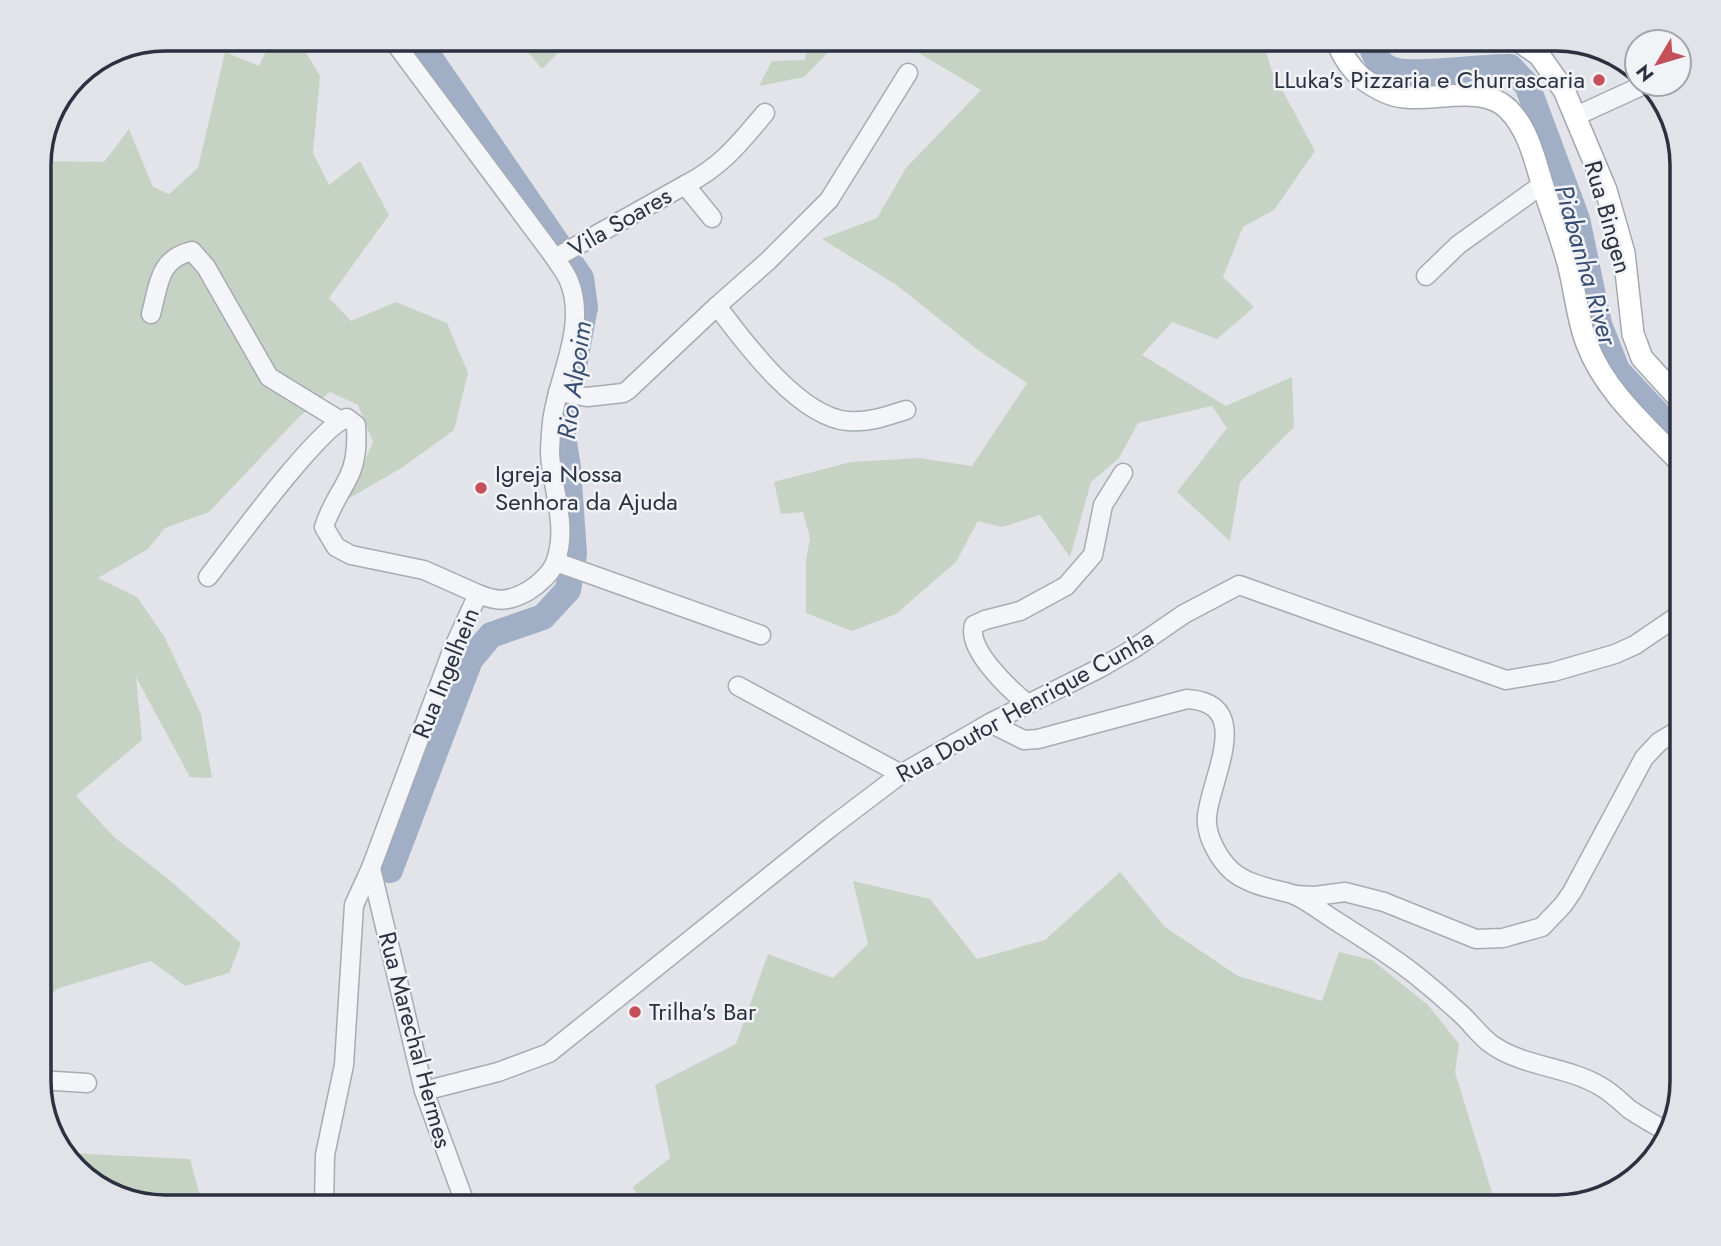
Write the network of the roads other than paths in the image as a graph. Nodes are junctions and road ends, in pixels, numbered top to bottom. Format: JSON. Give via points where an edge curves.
{"nodes":[{"id":1,"x":402,"y":51,"type":"edge"},
{"id":2,"x":1342,"y":51,"type":"edge"},
{"id":3,"x":1534,"y":51,"type":"edge"},
{"id":4,"x":908,"y":73,"type":"dead end"},
{"id":5,"x":1623,"y":95,"type":"edge"},
{"id":6,"x":765,"y":113,"type":"dead end"},
{"id":7,"x":1576,"y":116,"type":"junction"},
{"id":8,"x":1542,"y":184,"type":"junction"},
{"id":9,"x":685,"y":185,"type":"junction"},
{"id":10,"x":712,"y":218,"type":"dead end"},
{"id":11,"x":556,"y":258,"type":"junction"},
{"id":12,"x":1426,"y":276,"type":"dead end"},
{"id":13,"x":716,"y":306,"type":"junction"},
{"id":14,"x":151,"y":314,"type":"dead end"},
{"id":15,"x":1670,"y":389,"type":"edge"},
{"id":16,"x":559,"y":392,"type":"junction"},
{"id":17,"x":906,"y":410,"type":"dead end"},
{"id":18,"x":339,"y":420,"type":"junction"},
{"id":19,"x":1670,"y":452,"type":"edge"},
{"id":20,"x":1123,"y":473,"type":"dead end"},
{"id":21,"x":557,"y":562,"type":"junction"},
{"id":22,"x":208,"y":577,"type":"dead end"},
{"id":23,"x":478,"y":594,"type":"junction"},
{"id":24,"x":1670,"y":621,"type":"edge"},
{"id":25,"x":761,"y":635,"type":"dead end"},
{"id":26,"x":738,"y":686,"type":"dead end"},
{"id":27,"x":1028,"y":704,"type":"junction"},
{"id":28,"x":990,"y":723,"type":"junction"},
{"id":29,"x":1670,"y":736,"type":"edge"},
{"id":30,"x":901,"y":774,"type":"junction"},
{"id":31,"x":371,"y":869,"type":"junction"},
{"id":32,"x":1295,"y":895,"type":"junction"},
{"id":33,"x":51,"y":1081,"type":"edge"},
{"id":34,"x":88,"y":1083,"type":"dead end"},
{"id":35,"x":424,"y":1091,"type":"junction"},
{"id":36,"x":1660,"y":1127,"type":"edge"},
{"id":37,"x":324,"y":1195,"type":"edge"},
{"id":38,"x":463,"y":1195,"type":"edge"}],
"edges":[{"from":1,"to":11,"type":"street"},
{"from":2,"to":8,"type":"main road","name":"Rua Bingen","via":[[1350,67],[1386,92],[1405,97],[1493,99],[1503,104],[1529,142]]},
{"from":3,"to":7,"type":"main road","name":"Rua Bingen","via":[[1551,69]]},
{"from":4,"to":13,"type":"street","via":[[830,200]]},
{"from":5,"to":7,"type":"street"},
{"from":6,"to":9,"type":"street","name":"Vila Soares","via":[[720,164]]},
{"from":7,"to":15,"type":"main road","name":"Rua Bingen","via":[[1606,190],[1624,253],[1633,334],[1642,358]]},
{"from":8,"to":12,"type":"street","via":[[1458,245]]},
{"from":8,"to":19,"type":"main road","name":"Rua Bingen","via":[[1567,258],[1588,346],[1624,404]]},
{"from":9,"to":10,"type":"street","name":"Vila Soares"},
{"from":9,"to":11,"type":"street","name":"Vila Soares"},
{"from":11,"to":16,"type":"street","via":[[574,300],[572,339]]},
{"from":13,"to":16,"type":"street","via":[[623,393],[587,397]]},
{"from":13,"to":17,"type":"street","via":[[763,365],[823,414],[846,422]]},
{"from":14,"to":18,"type":"street","via":[[163,269],[178,254],[192,251],[206,267],[269,377]]},
{"from":16,"to":21,"type":"street","via":[[550,454],[560,522]]},
{"from":18,"to":22,"type":"street","via":[[316,442]]},
{"from":18,"to":23,"type":"street","via":[[346,418],[356,425],[357,441],[350,474],[324,527],[337,547],[351,555],[424,570]]},
{"from":20,"to":27,"type":"street","via":[[1103,505],[1093,555],[1066,586],[1020,611],[974,625],[974,644],[1007,687]]},
{"from":21,"to":23,"type":"street","name":"Rua Ingelhein","via":[[531,590],[513,598],[496,601]]},
{"from":21,"to":25,"type":"street"},
{"from":23,"to":31,"type":"street","name":"Rua Ingelhein","via":[[452,651]]},
{"from":24,"to":27,"type":"street","name":"Rua Doutor Henrique Cunha","via":[[1615,654],[1506,680],[1239,585],[1102,667]]},
{"from":26,"to":30,"type":"street"},
{"from":27,"to":28,"type":"street","name":"Rua Doutor Henrique Cunha"},
{"from":28,"to":30,"type":"street","name":"Rua Doutor Henrique Cunha"},
{"from":28,"to":32,"type":"street","via":[[1024,740],[1038,739],[1187,699],[1209,703],[1223,716],[1225,725],[1206,818],[1217,853],[1232,871],[1263,887]]},
{"from":29,"to":32,"type":"street","via":[[1644,758],[1572,892],[1542,927],[1503,938],[1476,939],[1384,902],[1345,892]]},
{"from":30,"to":35,"type":"street","name":"Rua Doutor Henrique Cunha","via":[[549,1053]]},
{"from":31,"to":35,"type":"street","name":"Rua Marechal Hermes"},
{"from":31,"to":37,"type":"street","name":"Rua Ingelhein","via":[[354,905],[344,1065],[325,1155]]},
{"from":32,"to":36,"type":"street","via":[[1414,974],[1491,1044],[1601,1086]]},
{"from":33,"to":34,"type":"street"},
{"from":35,"to":38,"type":"street","name":"Rua Marechal Hermes"}]}
